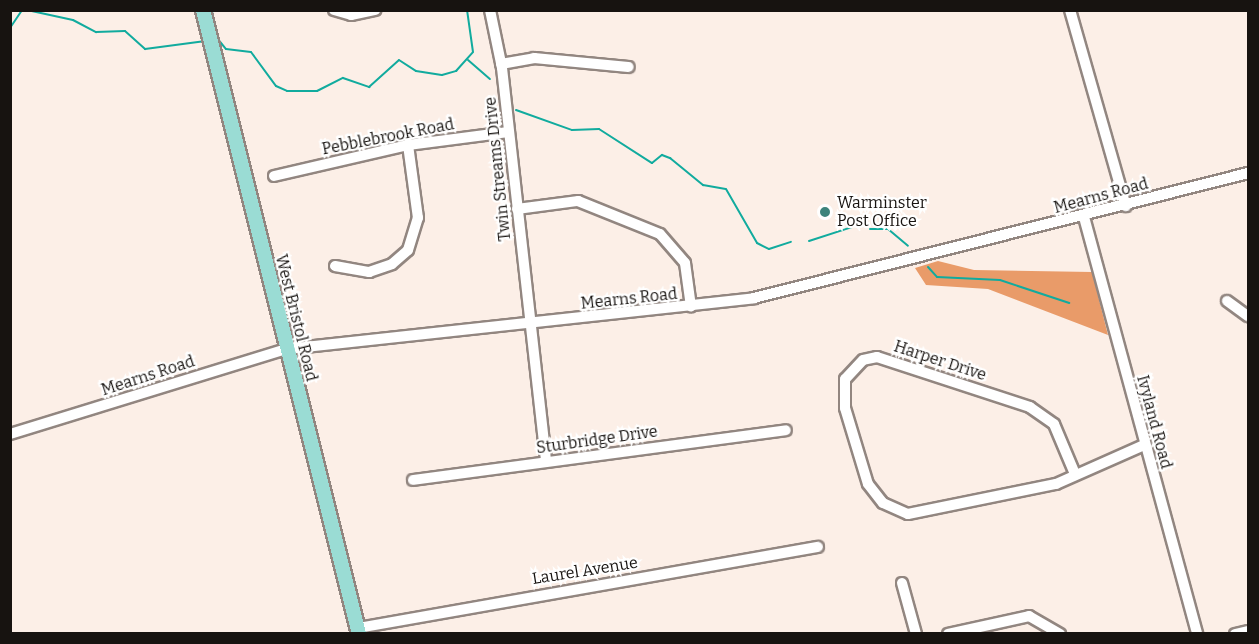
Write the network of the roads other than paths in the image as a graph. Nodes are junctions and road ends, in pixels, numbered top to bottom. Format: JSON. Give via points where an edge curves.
{"nodes":[{"id":1,"x":334,"y":10,"type":"edge"},
{"id":2,"x":375,"y":10,"type":"edge"},
{"id":3,"x":490,"y":10,"type":"edge"},
{"id":4,"x":1070,"y":10,"type":"edge"},
{"id":5,"x":204,"y":16,"type":"edge"},
{"id":6,"x":501,"y":64,"type":"junction"},
{"id":7,"x":629,"y":67,"type":"dead end"},
{"id":8,"x":508,"y":132,"type":"junction"},
{"id":9,"x":408,"y":145,"type":"junction"},
{"id":10,"x":1248,"y":173,"type":"edge"},
{"id":11,"x":274,"y":176,"type":"dead end"},
{"id":12,"x":1126,"y":206,"type":"junction"},
{"id":13,"x":517,"y":208,"type":"junction"},
{"id":14,"x":1084,"y":217,"type":"junction"},
{"id":15,"x":335,"y":266,"type":"dead end"},
{"id":16,"x":1227,"y":301,"type":"dead end"},
{"id":17,"x":691,"y":307,"type":"junction"},
{"id":18,"x":1248,"y":316,"type":"edge"},
{"id":19,"x":531,"y":324,"type":"junction"},
{"id":20,"x":287,"y":349,"type":"junction"},
{"id":21,"x":786,"y":430,"type":"dead end"},
{"id":22,"x":10,"y":434,"type":"edge"},
{"id":23,"x":1144,"y":446,"type":"junction"},
{"id":24,"x":546,"y":462,"type":"junction"},
{"id":25,"x":1075,"y":474,"type":"junction"},
{"id":26,"x":413,"y":480,"type":"dead end"},
{"id":27,"x":818,"y":547,"type":"dead end"},
{"id":28,"x":902,"y":583,"type":"dead end"},
{"id":29,"x":358,"y":631,"type":"edge"},
{"id":30,"x":1248,"y":631,"type":"edge"},
{"id":31,"x":916,"y":633,"type":"edge"},
{"id":32,"x":948,"y":633,"type":"edge"},
{"id":33,"x":1060,"y":633,"type":"edge"},
{"id":34,"x":1197,"y":633,"type":"edge"},
{"id":35,"x":1235,"y":633,"type":"edge"}],
"edges":[{"from":1,"to":2,"type":"street","via":[[351,15]]},
{"from":3,"to":6,"type":"street","name":"Twin Streams Drive"},
{"from":4,"to":12,"type":"street"},
{"from":5,"to":20,"type":"main road","name":"West Bristol Road"},
{"from":6,"to":7,"type":"street","via":[[534,58]]},
{"from":6,"to":8,"type":"street","name":"Twin Streams Drive"},
{"from":8,"to":9,"type":"street","name":"Pebblebrook Road"},
{"from":8,"to":13,"type":"street","name":"Twin Streams Drive"},
{"from":9,"to":11,"type":"street","name":"Pebblebrook Road"},
{"from":9,"to":15,"type":"street","via":[[418,218],[408,250],[392,264],[369,272]]},
{"from":10,"to":12,"type":"street","name":"Mearns Road"},
{"from":12,"to":14,"type":"street","name":"Mearns Road"},
{"from":13,"to":17,"type":"street","via":[[578,201],[660,234],[686,262]]},
{"from":13,"to":19,"type":"street","name":"Twin Streams Drive"},
{"from":14,"to":17,"type":"street","name":"Mearns Road","via":[[754,298]]},
{"from":14,"to":23,"type":"street","name":"Ivyland Road"},
{"from":16,"to":18,"type":"street"},
{"from":17,"to":19,"type":"street","name":"Mearns Road"},
{"from":19,"to":20,"type":"street","name":"Mearns Road"},
{"from":19,"to":24,"type":"street","name":"Twin Streams Drive"},
{"from":20,"to":22,"type":"street","name":"Mearns Road"},
{"from":20,"to":29,"type":"main road","name":"West Bristol Road"},
{"from":21,"to":24,"type":"street","name":"Sturbridge Drive"},
{"from":23,"to":25,"type":"street","name":"Harper Drive"},
{"from":23,"to":34,"type":"street","name":"Ivyland Road"},
{"from":24,"to":26,"type":"street","name":"Sturbridge Drive"},
{"from":25,"to":25,"type":"street","name":"Harper Drive","via":[[1046,486],[921,515],[894,510],[868,484],[845,408],[845,379],[857,364],[877,357],[1030,407],[1054,424]]},
{"from":27,"to":29,"type":"street","name":"Laurel Avenue"},
{"from":28,"to":31,"type":"street"},
{"from":30,"to":35,"type":"street"},
{"from":32,"to":33,"type":"street","via":[[1019,616],[1037,617]]}]}
